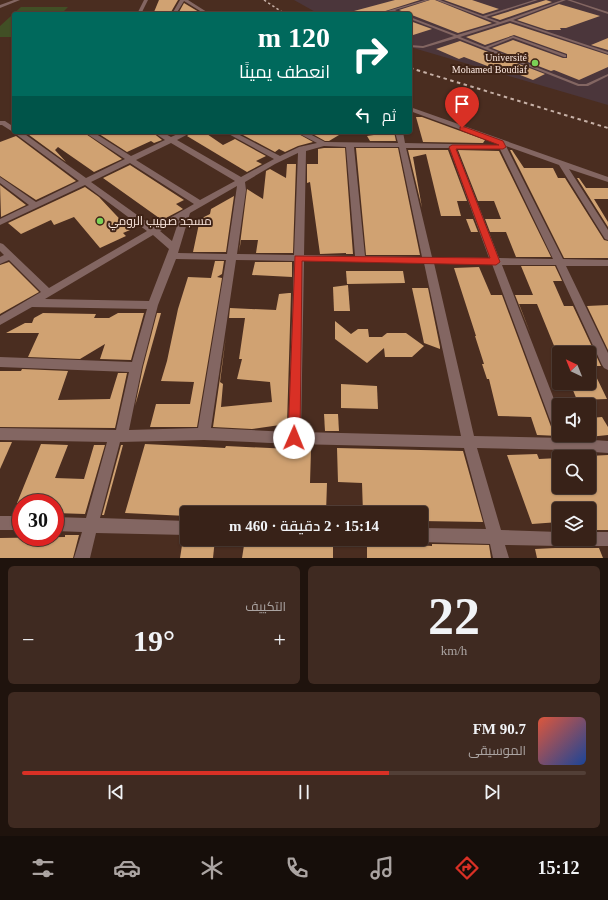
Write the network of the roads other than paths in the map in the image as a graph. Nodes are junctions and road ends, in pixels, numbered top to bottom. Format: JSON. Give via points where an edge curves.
{"nodes":[{"id":1,"x":18,"y":0,"type":"edge"},
{"id":2,"x":146,"y":0,"type":"edge"},
{"id":3,"x":184,"y":0,"type":"edge"},
{"id":4,"x":428,"y":0,"type":"edge"},
{"id":5,"x":437,"y":0,"type":"edge"},
{"id":6,"x":537,"y":0,"type":"edge"},
{"id":7,"x":565,"y":0,"type":"edge"},
{"id":8,"x":568,"y":0,"type":"edge"},
{"id":9,"x":0,"y":7,"type":"edge"},
{"id":10,"x":392,"y":10,"type":"junction"},
{"id":11,"x":140,"y":12,"type":"edge"},
{"id":12,"x":175,"y":12,"type":"edge"},
{"id":13,"x":205,"y":12,"type":"edge"},
{"id":14,"x":385,"y":12,"type":"edge"},
{"id":15,"x":396,"y":12,"type":"edge"},
{"id":16,"x":608,"y":13,"type":"edge"},
{"id":17,"x":483,"y":17,"type":"junction"},
{"id":18,"x":412,"y":19,"type":"edge"},
{"id":19,"x":511,"y":20,"type":"junction"},
{"id":20,"x":500,"y":23,"type":"junction"},
{"id":21,"x":459,"y":37,"type":"junction"},
{"id":22,"x":412,"y":46,"type":"edge"},
{"id":23,"x":485,"y":48,"type":"junction"},
{"id":24,"x":608,"y":53,"type":"edge"},
{"id":25,"x":565,"y":56,"type":"dead end"},
{"id":26,"x":608,"y":75,"type":"edge"},
{"id":27,"x":412,"y":110,"type":"edge"},
{"id":28,"x":12,"y":119,"type":"edge"},
{"id":29,"x":2,"y":122,"type":"edge"},
{"id":30,"x":12,"y":129,"type":"edge"},
{"id":31,"x":20,"y":134,"type":"edge"},
{"id":32,"x":91,"y":134,"type":"edge"},
{"id":33,"x":160,"y":134,"type":"edge"},
{"id":34,"x":184,"y":134,"type":"edge"},
{"id":35,"x":233,"y":134,"type":"edge"},
{"id":36,"x":304,"y":134,"type":"edge"},
{"id":37,"x":399,"y":134,"type":"edge"},
{"id":38,"x":171,"y":140,"type":"junction"},
{"id":39,"x":324,"y":144,"type":"junction"},
{"id":40,"x":350,"y":144,"type":"junction"},
{"id":41,"x":502,"y":145,"type":"junction"},
{"id":42,"x":402,"y":146,"type":"junction"},
{"id":43,"x":452,"y":147,"type":"junction"},
{"id":44,"x":302,"y":149,"type":"junction"},
{"id":45,"x":281,"y":159,"type":"junction"},
{"id":46,"x":130,"y":160,"type":"junction"},
{"id":47,"x":563,"y":165,"type":"junction"},
{"id":48,"x":608,"y":180,"type":"edge"},
{"id":49,"x":1,"y":181,"type":"edge"},
{"id":50,"x":241,"y":181,"type":"junction"},
{"id":51,"x":86,"y":182,"type":"junction"},
{"id":52,"x":200,"y":204,"type":"junction"},
{"id":53,"x":35,"y":205,"type":"junction"},
{"id":54,"x":186,"y":213,"type":"junction"},
{"id":55,"x":0,"y":222,"type":"edge"},
{"id":56,"x":154,"y":231,"type":"junction"},
{"id":57,"x":608,"y":237,"type":"edge"},
{"id":58,"x":0,"y":246,"type":"edge"},
{"id":59,"x":173,"y":252,"type":"junction"},
{"id":60,"x":10,"y":256,"type":"junction"},
{"id":61,"x":233,"y":257,"type":"junction"},
{"id":62,"x":298,"y":258,"type":"junction"},
{"id":63,"x":360,"y":259,"type":"junction"},
{"id":64,"x":430,"y":260,"type":"junction"},
{"id":65,"x":0,"y":261,"type":"edge"},
{"id":66,"x":496,"y":262,"type":"junction"},
{"id":67,"x":560,"y":262,"type":"junction"},
{"id":68,"x":608,"y":263,"type":"edge"},
{"id":69,"x":48,"y":293,"type":"junction"},
{"id":70,"x":31,"y":303,"type":"junction"},
{"id":71,"x":153,"y":304,"type":"junction"},
{"id":72,"x":0,"y":321,"type":"edge"},
{"id":73,"x":0,"y":362,"type":"edge"},
{"id":74,"x":608,"y":365,"type":"edge"},
{"id":75,"x":136,"y":367,"type":"junction"},
{"id":76,"x":552,"y":410,"type":"edge"},
{"id":77,"x":0,"y":434,"type":"edge"},
{"id":78,"x":204,"y":434,"type":"junction"},
{"id":79,"x":118,"y":436,"type":"junction"},
{"id":80,"x":294,"y":438,"type":"junction"},
{"id":81,"x":552,"y":439,"type":"edge"},
{"id":82,"x":469,"y":442,"type":"junction"},
{"id":83,"x":580,"y":442,"type":"edge"},
{"id":84,"x":608,"y":447,"type":"edge"},
{"id":85,"x":0,"y":523,"type":"edge"},
{"id":86,"x":12,"y":523,"type":"edge"},
{"id":87,"x":64,"y":524,"type":"edge"},
{"id":88,"x":92,"y":525,"type":"junction"},
{"id":89,"x":180,"y":528,"type":"edge"},
{"id":90,"x":428,"y":535,"type":"edge"},
{"id":91,"x":496,"y":538,"type":"junction"},
{"id":92,"x":552,"y":539,"type":"edge"},
{"id":93,"x":596,"y":539,"type":"edge"},
{"id":94,"x":608,"y":539,"type":"edge"},
{"id":95,"x":82,"y":558,"type":"edge"},
{"id":96,"x":501,"y":558,"type":"edge"}],
"edges":[{"from":1,"to":9,"type":"street"},
{"from":2,"to":11,"type":"street"},
{"from":3,"to":12,"type":"street"},
{"from":3,"to":13,"type":"street"},
{"from":4,"to":10,"type":"lane"},
{"from":5,"to":17,"type":"lane"},
{"from":6,"to":17,"type":"lane"},
{"from":7,"to":19,"type":"lane"},
{"from":8,"to":16,"type":"lane"},
{"from":10,"to":14,"type":"lane"},
{"from":10,"to":15,"type":"lane"},
{"from":17,"to":20,"type":"lane"},
{"from":18,"to":21,"type":"lane"},
{"from":19,"to":20,"type":"lane"},
{"from":19,"to":24,"type":"lane"},
{"from":20,"to":21,"type":"lane"},
{"from":21,"to":22,"type":"lane","via":[[423,47]]},
{"from":21,"to":23,"type":"lane"},
{"from":23,"to":25,"type":"lane","via":[[513,37]]},
{"from":23,"to":26,"type":"lane","via":[[579,85],[587,85]]},
{"from":27,"to":41,"type":"street"},
{"from":28,"to":29,"type":"street"},
{"from":29,"to":30,"type":"street"},
{"from":31,"to":51,"type":"street"},
{"from":32,"to":46,"type":"street"},
{"from":33,"to":38,"type":"street"},
{"from":34,"to":38,"type":"street"},
{"from":35,"to":45,"type":"street"},
{"from":36,"to":39,"type":"street"},
{"from":37,"to":42,"type":"street"},
{"from":38,"to":46,"type":"street"},
{"from":38,"to":50,"type":"street"},
{"from":39,"to":40,"type":"street"},
{"from":39,"to":44,"type":"street"},
{"from":40,"to":42,"type":"street"},
{"from":40,"to":63,"type":"street"},
{"from":41,"to":43,"type":"street"},
{"from":41,"to":47,"type":"street"},
{"from":41,"to":67,"type":"street"},
{"from":42,"to":43,"type":"street"},
{"from":42,"to":64,"type":"street"},
{"from":43,"to":66,"type":"street"},
{"from":44,"to":45,"type":"street"},
{"from":44,"to":62,"type":"street"},
{"from":45,"to":50,"type":"street"},
{"from":46,"to":51,"type":"street"},
{"from":46,"to":52,"type":"street"},
{"from":47,"to":48,"type":"street"},
{"from":47,"to":57,"type":"street"},
{"from":49,"to":53,"type":"street"},
{"from":50,"to":52,"type":"street"},
{"from":50,"to":61,"type":"street"},
{"from":51,"to":53,"type":"street"},
{"from":51,"to":56,"type":"street"},
{"from":52,"to":54,"type":"street"},
{"from":53,"to":55,"type":"street"},
{"from":54,"to":56,"type":"street"},
{"from":54,"to":59,"type":"street"},
{"from":56,"to":59,"type":"street"},
{"from":56,"to":69,"type":"street"},
{"from":58,"to":60,"type":"street"},
{"from":59,"to":61,"type":"street"},
{"from":59,"to":71,"type":"street"},
{"from":60,"to":65,"type":"street"},
{"from":60,"to":69,"type":"street"},
{"from":61,"to":62,"type":"street"},
{"from":61,"to":78,"type":"street"},
{"from":62,"to":63,"type":"street"},
{"from":62,"to":80,"type":"street"},
{"from":63,"to":64,"type":"street"},
{"from":64,"to":66,"type":"street"},
{"from":64,"to":82,"type":"street"},
{"from":66,"to":67,"type":"street"},
{"from":66,"to":76,"type":"street"},
{"from":67,"to":68,"type":"street"},
{"from":67,"to":74,"type":"street"},
{"from":69,"to":70,"type":"street"},
{"from":70,"to":71,"type":"street"},
{"from":70,"to":72,"type":"street"},
{"from":71,"to":75,"type":"street"},
{"from":73,"to":75,"type":"street"},
{"from":75,"to":79,"type":"street"},
{"from":77,"to":79,"type":"street"},
{"from":78,"to":79,"type":"street"},
{"from":78,"to":80,"type":"street"},
{"from":79,"to":88,"type":"street"},
{"from":80,"to":82,"type":"street"},
{"from":81,"to":82,"type":"street"},
{"from":82,"to":91,"type":"street"},
{"from":83,"to":84,"type":"street"},
{"from":85,"to":86,"type":"street"},
{"from":87,"to":88,"type":"street"},
{"from":88,"to":89,"type":"street"},
{"from":88,"to":95,"type":"street"},
{"from":90,"to":91,"type":"street"},
{"from":91,"to":92,"type":"street"},
{"from":91,"to":96,"type":"street"},
{"from":93,"to":94,"type":"street"}]}
